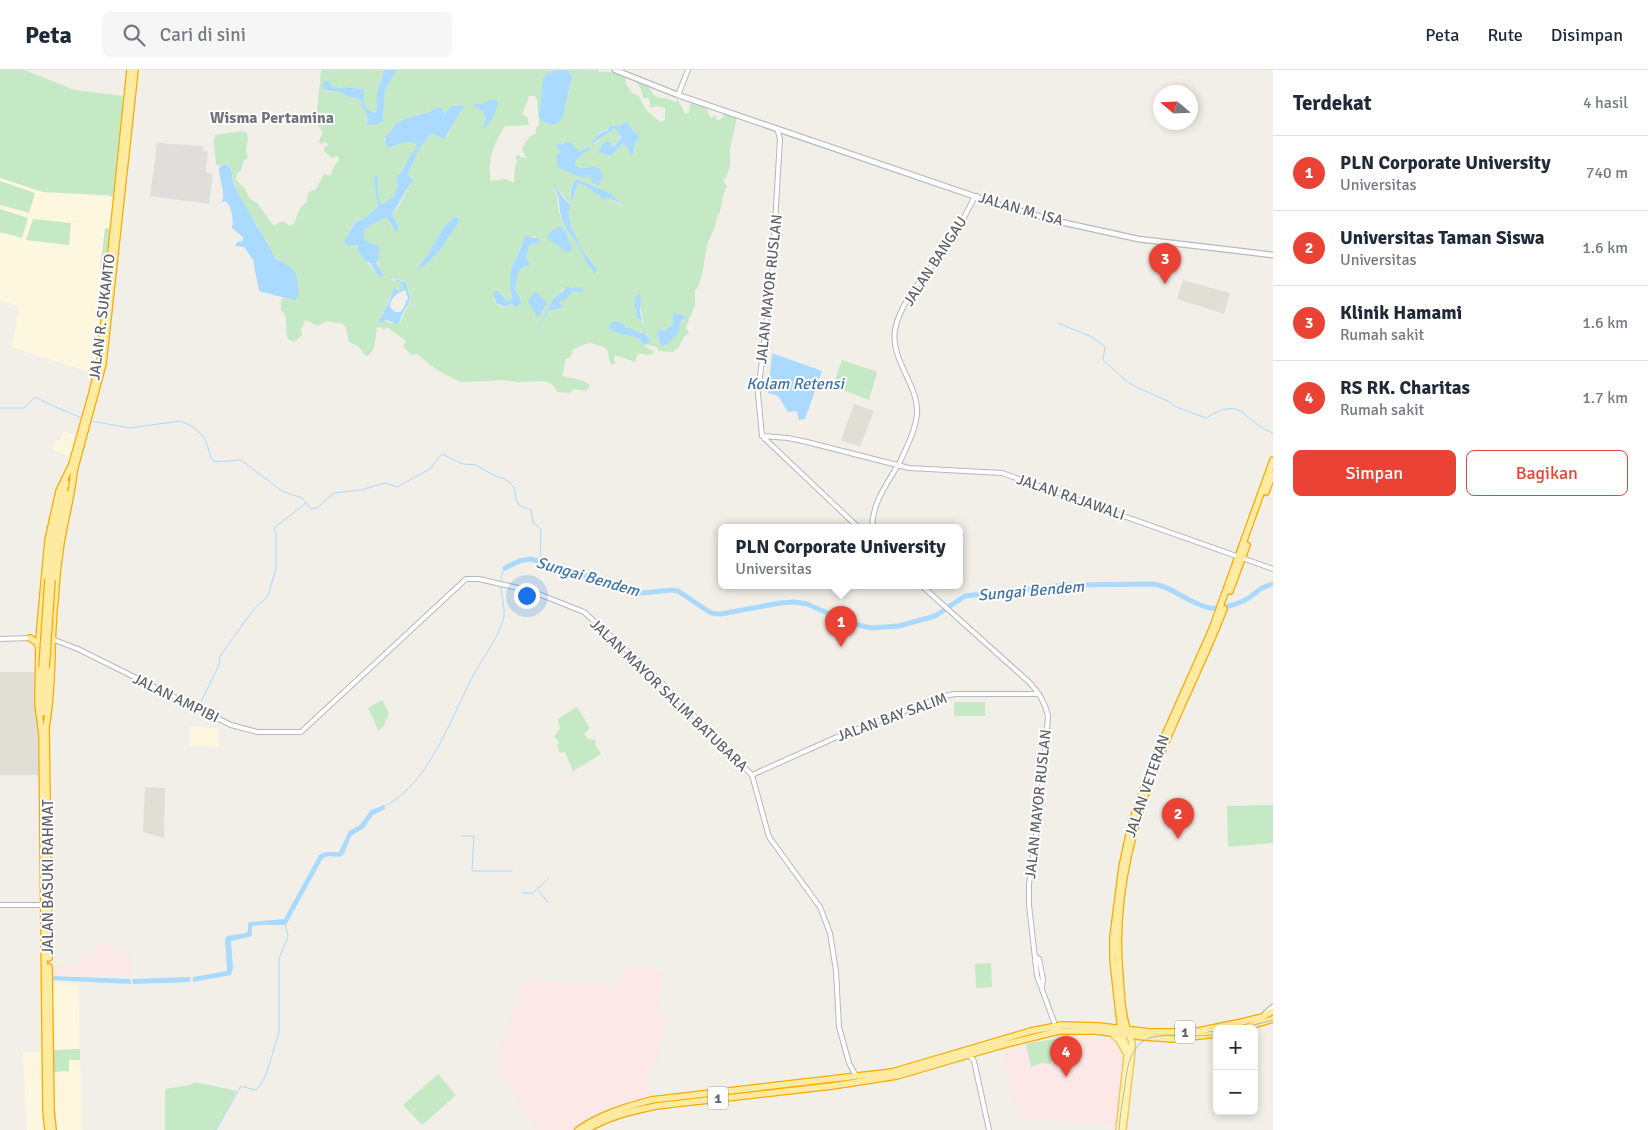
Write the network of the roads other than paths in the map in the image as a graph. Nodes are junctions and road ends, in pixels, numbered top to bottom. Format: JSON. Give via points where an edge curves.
{"nodes":[{"id":1,"x":128,"y":70,"type":"edge"},
{"id":2,"x":136,"y":70,"type":"edge"},
{"id":3,"x":615,"y":70,"type":"edge"},
{"id":4,"x":688,"y":70,"type":"edge"},
{"id":5,"x":131,"y":85,"type":"junction"},
{"id":6,"x":678,"y":94,"type":"junction"},
{"id":7,"x":778,"y":128,"type":"junction"},
{"id":8,"x":786,"y":131,"type":"junction"},
{"id":9,"x":780,"y":139,"type":"junction"},
{"id":10,"x":974,"y":197,"type":"junction"},
{"id":11,"x":1273,"y":255,"type":"edge"},
{"id":12,"x":762,"y":436,"type":"junction"},
{"id":13,"x":1273,"y":460,"type":"edge"},
{"id":14,"x":897,"y":464,"type":"junction"},
{"id":15,"x":73,"y":470,"type":"junction"},
{"id":16,"x":1273,"y":473,"type":"edge"},
{"id":17,"x":856,"y":524,"type":"edge"},
{"id":18,"x":872,"y":524,"type":"edge"},
{"id":19,"x":1240,"y":557,"type":"junction"},
{"id":20,"x":1273,"y":569,"type":"edge"},
{"id":21,"x":43,"y":589,"type":"junction"},
{"id":22,"x":925,"y":589,"type":"edge"},
{"id":23,"x":56,"y":591,"type":"junction"},
{"id":24,"x":1220,"y":615,"type":"junction"},
{"id":25,"x":40,"y":621,"type":"junction"},
{"id":26,"x":52,"y":623,"type":"junction"},
{"id":27,"x":39,"y":636,"type":"junction"},
{"id":28,"x":0,"y":638,"type":"edge"},
{"id":29,"x":30,"y":638,"type":"junction"},
{"id":30,"x":55,"y":639,"type":"junction"},
{"id":31,"x":39,"y":649,"type":"junction"},
{"id":32,"x":51,"y":652,"type":"junction"},
{"id":33,"x":1040,"y":694,"type":"junction"},
{"id":34,"x":44,"y":727,"type":"junction"},
{"id":35,"x":301,"y":732,"type":"joint"},
{"id":36,"x":752,"y":775,"type":"junction"},
{"id":37,"x":0,"y":905,"type":"edge"},
{"id":38,"x":44,"y":905,"type":"junction"},
{"id":39,"x":47,"y":978,"type":"junction"},
{"id":40,"x":1273,"y":1007,"type":"edge"},
{"id":41,"x":1273,"y":1011,"type":"edge"},
{"id":42,"x":1262,"y":1017,"type":"junction"},
{"id":43,"x":1119,"y":1020,"type":"junction"},
{"id":44,"x":1273,"y":1020,"type":"edge"},
{"id":45,"x":1052,"y":1025,"type":"junction"},
{"id":46,"x":1255,"y":1025,"type":"edge"},
{"id":47,"x":1125,"y":1032,"type":"junction"},
{"id":48,"x":1111,"y":1033,"type":"junction"},
{"id":49,"x":1213,"y":1034,"type":"edge"},
{"id":50,"x":965,"y":1054,"type":"junction"},
{"id":51,"x":1127,"y":1056,"type":"junction"},
{"id":52,"x":859,"y":1079,"type":"junction"},
{"id":53,"x":696,"y":1098,"type":"junction"},
{"id":54,"x":48,"y":1130,"type":"edge"},
{"id":55,"x":53,"y":1130,"type":"edge"},
{"id":56,"x":578,"y":1130,"type":"edge"},
{"id":57,"x":586,"y":1130,"type":"edge"},
{"id":58,"x":989,"y":1130,"type":"edge"},
{"id":59,"x":1119,"y":1130,"type":"edge"},
{"id":60,"x":1123,"y":1130,"type":"edge"}],
"edges":[{"from":1,"to":5,"type":"highway","name":"JALAN R. SUKAMTO"},
{"from":2,"to":5,"type":"highway","name":"JALAN R. SUKAMTO"},
{"from":3,"to":6,"type":"main road","name":"JALAN M. ISA"},
{"from":4,"to":6,"type":"street"},
{"from":5,"to":15,"type":"highway","name":"JALAN R. SUKAMTO","via":[[104,357]]},
{"from":6,"to":7,"type":"main road","name":"JALAN M. ISA"},
{"from":7,"to":8,"type":"main road","name":"JALAN M. ISA"},
{"from":7,"to":9,"type":"street","name":"JALAN MAYOR RUSLAN"},
{"from":8,"to":9,"type":"street"},
{"from":8,"to":10,"type":"main road","name":"JALAN M. ISA"},
{"from":9,"to":12,"type":"street","name":"JALAN MAYOR RUSLAN","via":[[775,242],[758,394]]},
{"from":10,"to":11,"type":"main road","name":"JALAN M. ISA","via":[[1131,238]]},
{"from":10,"to":14,"type":"street","name":"JALAN BANGAU","via":[[954,236],[908,299],[897,323],[897,353],[913,391],[917,412],[912,436]]},
{"from":12,"to":14,"type":"street","name":"JALAN RAJAWALI","via":[[788,438]]},
{"from":12,"to":17,"type":"street"},
{"from":13,"to":19,"type":"highway"},
{"from":14,"to":18,"type":"street","name":"JALAN BANGAU","via":[[878,500]]},
{"from":14,"to":19,"type":"street","name":"JALAN RAJAWALI","via":[[934,470],[1002,473]]},
{"from":15,"to":21,"type":"highway","name":"JALAN R. SUKAMTO","via":[[59,491],[54,510]]},
{"from":15,"to":23,"type":"highway","name":"JALAN R. SUKAMTO"},
{"from":15,"to":34,"type":"highway","bridge":true,"via":[[50,579]]},
{"from":16,"to":19,"type":"highway"},
{"from":19,"to":20,"type":"street","name":"JALAN RAJAWALI"},
{"from":19,"to":24,"type":"highway","name":"JALAN VETERAN"},
{"from":21,"to":23,"type":"highway","via":[[45,593]]},
{"from":21,"to":25,"type":"highway","name":"JALAN R. SUKAMTO"},
{"from":22,"to":33,"type":"street","name":"JALAN MAYOR RUSLAN"},
{"from":23,"to":26,"type":"highway","name":"JALAN R. SUKAMTO"},
{"from":24,"to":43,"type":"highway","name":"JALAN VETERAN","via":[[1152,764],[1131,825],[1113,937]]},
{"from":24,"to":47,"type":"highway","name":"JALAN VETERAN","via":[[1164,746],[1131,844],[1118,937]]},
{"from":25,"to":26,"type":"highway","via":[[46,630]]},
{"from":25,"to":27,"type":"highway","name":"JALAN R. SUKAMTO"},
{"from":26,"to":30,"type":"highway","name":"JALAN BASUKI RAHMAT"},
{"from":27,"to":29,"type":"highway"},
{"from":27,"to":30,"type":"street"},
{"from":27,"to":31,"type":"highway","name":"JALAN R. SUKAMTO"},
{"from":28,"to":29,"type":"street"},
{"from":29,"to":31,"type":"highway"},
{"from":30,"to":32,"type":"highway","name":"JALAN BASUKI RAHMAT"},
{"from":30,"to":35,"type":"street","name":"JALAN AMPIBI","via":[[231,725],[257,732]]},
{"from":31,"to":32,"type":"highway","via":[[44,645]]},
{"from":31,"to":34,"type":"highway","name":"JALAN BASUKI RAHMAT","via":[[38,704]]},
{"from":32,"to":34,"type":"highway","name":"JALAN BASUKI RAHMAT","via":[[51,705]]},
{"from":33,"to":36,"type":"street","name":"JALAN BAY SALIM","via":[[944,696],[839,736]]},
{"from":33,"to":45,"type":"street","name":"JALAN MAYOR RUSLAN","via":[[1048,716],[1043,783],[1029,884],[1029,913],[1035,956]]},
{"from":34,"to":38,"type":"highway","name":"JALAN BASUKI RAHMAT"},
{"from":34,"to":39,"type":"highway","name":"JALAN BASUKI RAHMAT"},
{"from":35,"to":36,"type":"street","name":"JALAN MAYOR SALIM BATUBARA","via":[[464,580],[475,578],[531,590],[584,612],[655,676]]},
{"from":36,"to":52,"type":"street","name":"JALAN MAYOR SALIM BATUBARA","via":[[769,837],[820,907],[830,933],[839,1028],[849,1063]]},
{"from":37,"to":38,"type":"street"},
{"from":38,"to":39,"type":"highway","name":"JALAN BASUKI RAHMAT"},
{"from":39,"to":54,"type":"highway","name":"JALAN BASUKI RAHMAT"},
{"from":39,"to":55,"type":"highway","name":"JALAN BASUKI RAHMAT"},
{"from":40,"to":42,"type":"main road"},
{"from":41,"to":42,"type":"highway","number":"1"},
{"from":42,"to":47,"type":"highway","number":"1","via":[[1193,1032]]},
{"from":43,"to":45,"type":"highway","via":[[1113,1026]]},
{"from":43,"to":47,"type":"highway","name":"JALAN VETERAN"},
{"from":44,"to":46,"type":"highway"},
{"from":45,"to":47,"type":"highway","number":"1"},
{"from":45,"to":50,"type":"highway","number":"1"},
{"from":47,"to":48,"type":"highway","number":"1"},
{"from":47,"to":49,"type":"highway","number":"1","via":[[1174,1039]]},
{"from":47,"to":51,"type":"main road"},
{"from":47,"to":60,"type":"main road","via":[[1132,1051]]},
{"from":48,"to":50,"type":"highway","number":"1","via":[[1060,1031]]},
{"from":48,"to":51,"type":"main road","via":[[1122,1043]]},
{"from":50,"to":52,"type":"highway","number":"1"},
{"from":50,"to":58,"type":"street","via":[[973,1059]]},
{"from":51,"to":59,"type":"main road"},
{"from":52,"to":53,"type":"highway","number":"1"},
{"from":53,"to":56,"type":"highway","number":"1","via":[[651,1100],[627,1107]]},
{"from":53,"to":57,"type":"highway","number":"1","via":[[633,1110]]}]}
